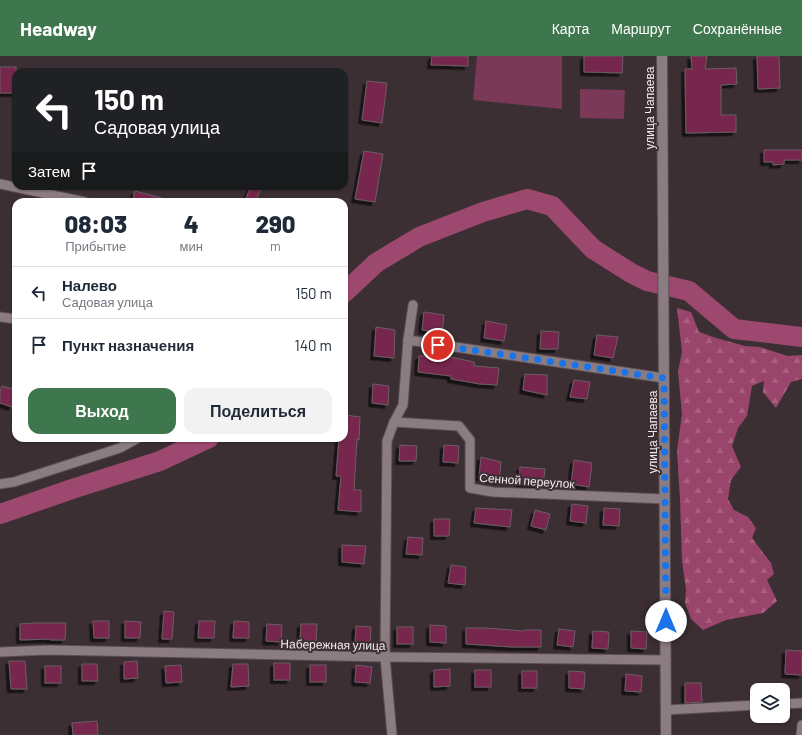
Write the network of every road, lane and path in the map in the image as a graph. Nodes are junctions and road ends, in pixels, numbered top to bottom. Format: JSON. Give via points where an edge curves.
{"nodes":[{"id":1,"x":662,"y":56,"type":"edge"},
{"id":2,"x":0,"y":184,"type":"edge"},
{"id":3,"x":12,"y":187,"type":"edge"},
{"id":4,"x":28,"y":190,"type":"edge"},
{"id":5,"x":66,"y":198,"type":"edge"},
{"id":6,"x":414,"y":305,"type":"dead end"},
{"id":7,"x":0,"y":317,"type":"edge"},
{"id":8,"x":12,"y":318,"type":"edge"},
{"id":9,"x":408,"y":340,"type":"junction"},
{"id":10,"x":664,"y":378,"type":"junction"},
{"id":11,"x":394,"y":422,"type":"junction"},
{"id":12,"x":131,"y":442,"type":"edge"},
{"id":13,"x":0,"y":484,"type":"edge"},
{"id":14,"x":665,"y":499,"type":"junction"},
{"id":15,"x":0,"y":652,"type":"edge"},
{"id":16,"x":385,"y":657,"type":"junction"},
{"id":17,"x":666,"y":660,"type":"junction"},
{"id":18,"x":802,"y":703,"type":"edge"},
{"id":19,"x":790,"y":704,"type":"edge"},
{"id":20,"x":750,"y":705,"type":"edge"},
{"id":21,"x":666,"y":710,"type":"junction"},
{"id":22,"x":802,"y":725,"type":"edge"},
{"id":23,"x":392,"y":735,"type":"edge"},
{"id":24,"x":666,"y":735,"type":"edge"},
{"id":25,"x":801,"y":735,"type":"edge"}],
"edges":[{"from":1,"to":10,"type":"street","name":"улица Чапаева"},
{"from":2,"to":3,"type":"street"},
{"from":4,"to":5,"type":"street"},
{"from":6,"to":9,"type":"street"},
{"from":7,"to":8,"type":"street"},
{"from":9,"to":10,"type":"street"},
{"from":9,"to":11,"type":"street","via":[[403,405]]},
{"from":10,"to":14,"type":"street","name":"улица Чапаева"},
{"from":11,"to":14,"type":"street","name":"Сенной переулок","via":[[459,426],[470,440],[470,488],[493,492]]},
{"from":11,"to":16,"type":"street","via":[[387,441]]},
{"from":12,"to":13,"type":"street","via":[[120,448],[14,482]]},
{"from":14,"to":17,"type":"street","name":"улица Чапаева"},
{"from":15,"to":16,"type":"street","name":"Набережная улица","via":[[49,650]]},
{"from":16,"to":17,"type":"street","name":"Набережная улица"},
{"from":16,"to":23,"type":"street"},
{"from":17,"to":21,"type":"street","name":"улица Чапаева"},
{"from":18,"to":19,"type":"street"},
{"from":20,"to":21,"type":"street"},
{"from":21,"to":24,"type":"street","name":"улица Чапаева"},
{"from":22,"to":25,"type":"street"}]}
